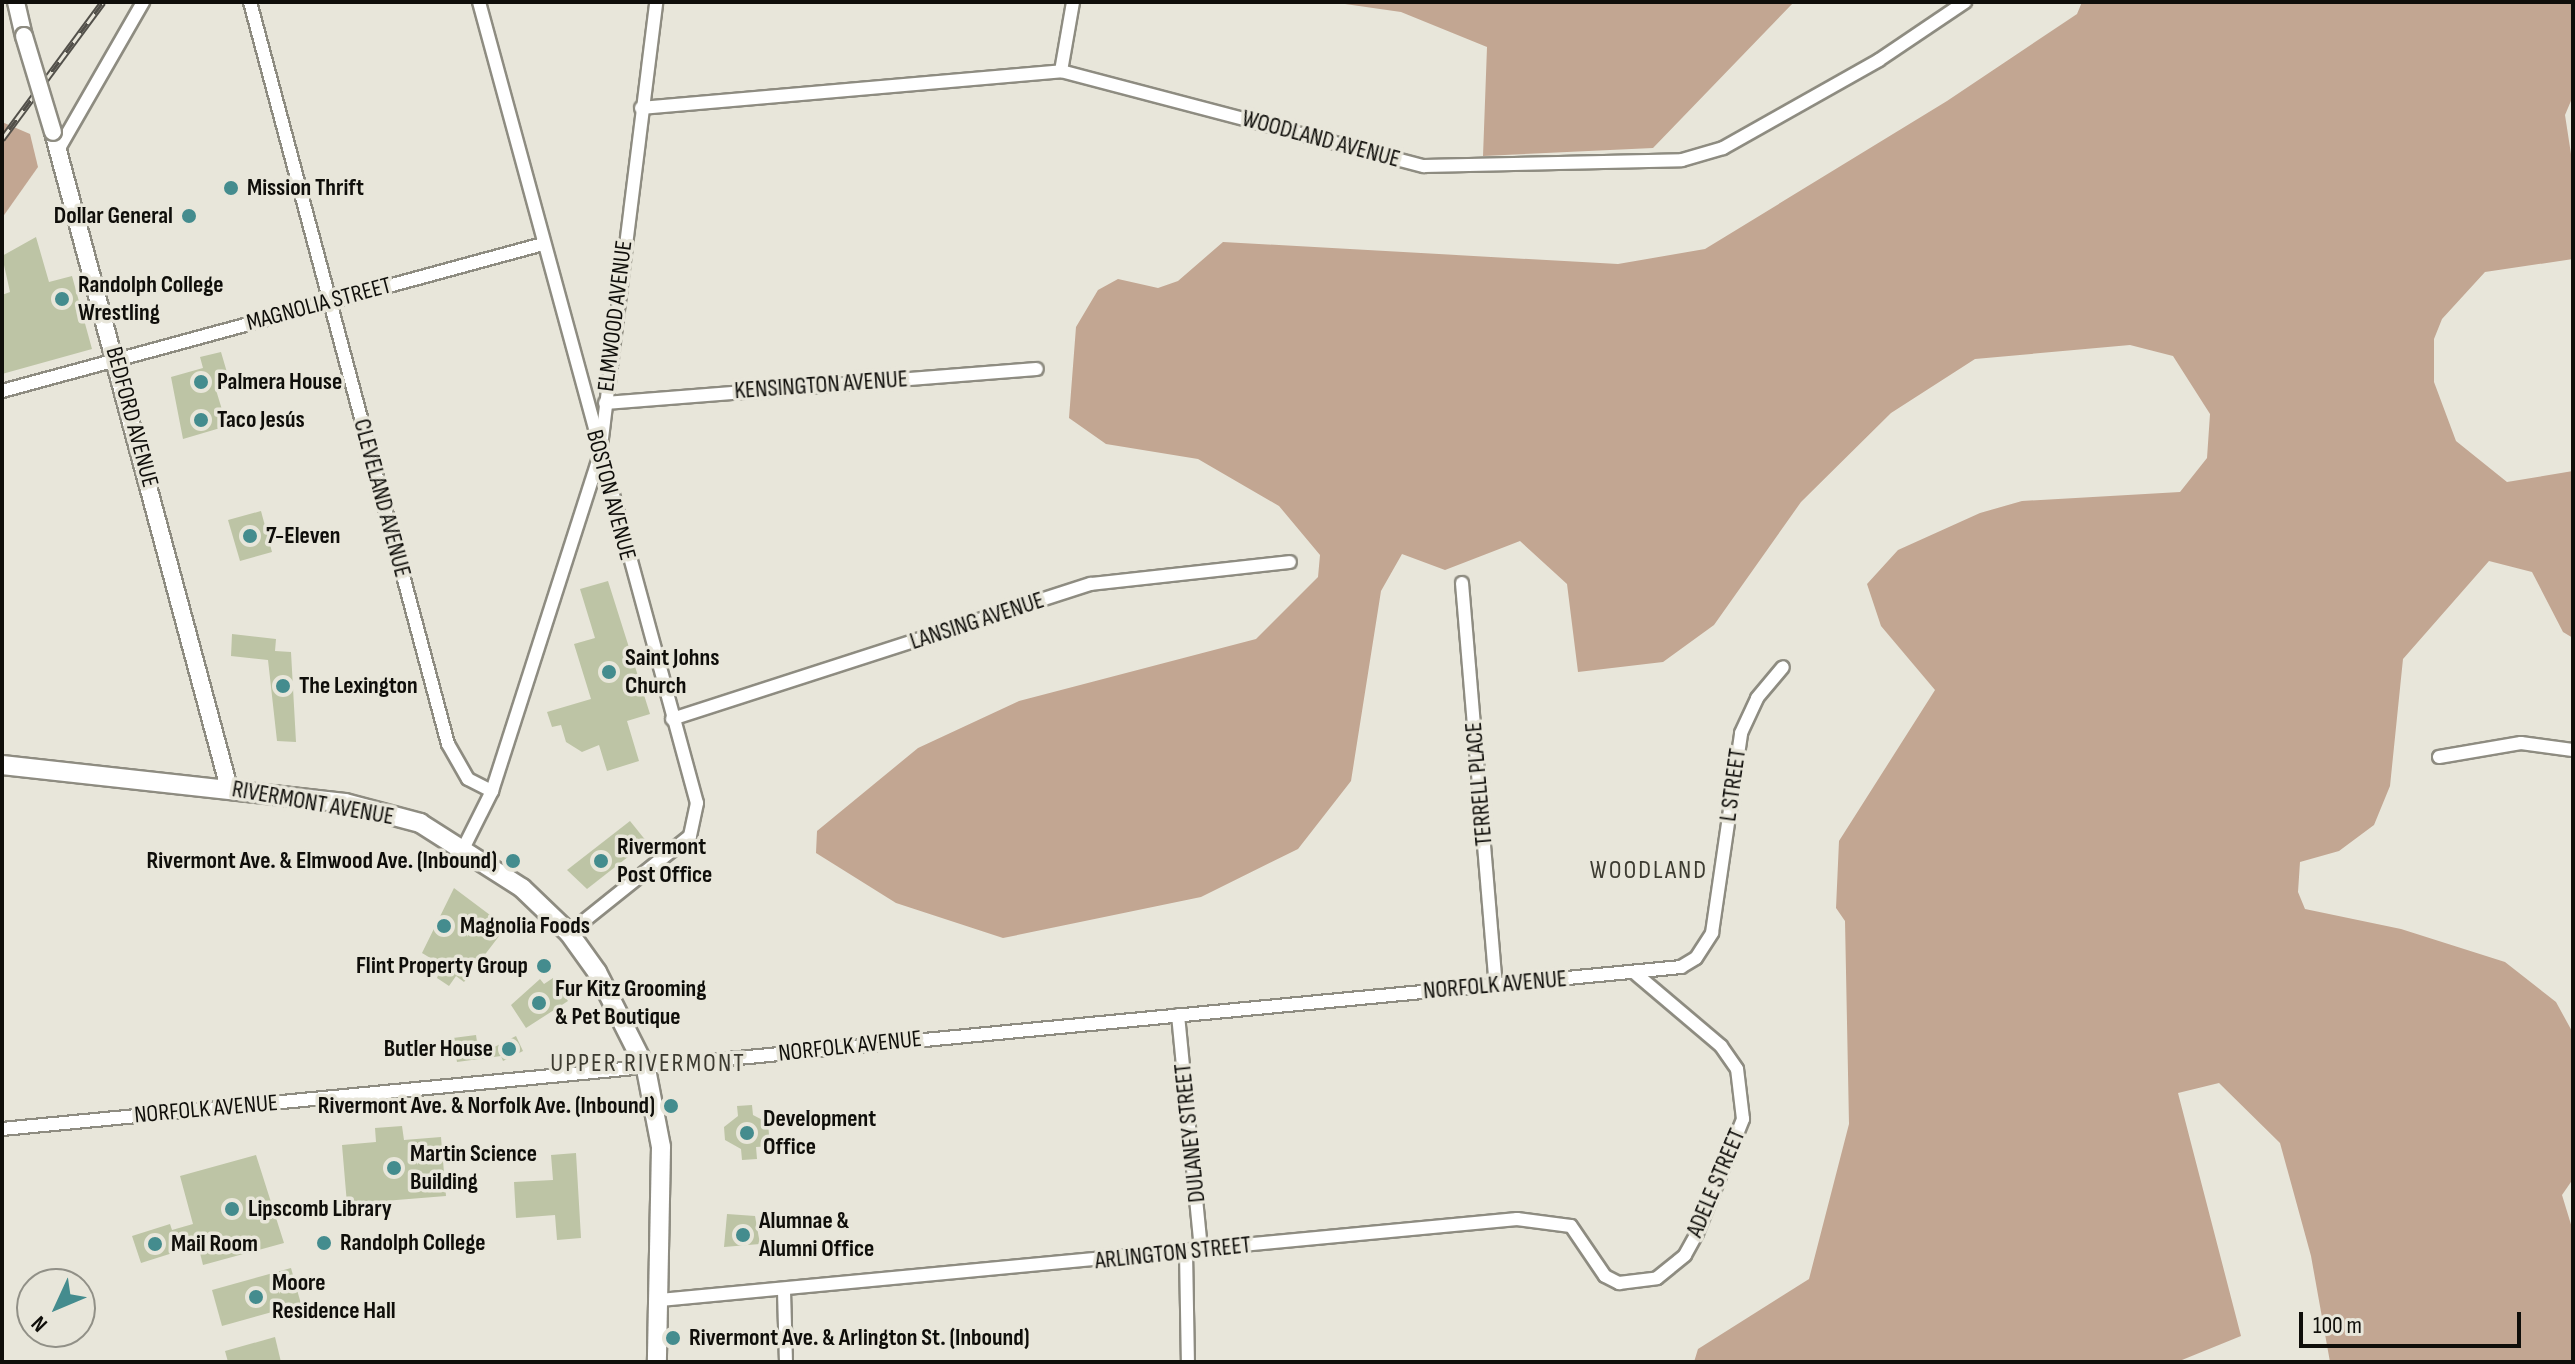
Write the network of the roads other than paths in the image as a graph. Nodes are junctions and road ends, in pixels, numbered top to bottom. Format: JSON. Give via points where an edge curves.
{"nodes":[{"id":1,"x":16,"y":2,"type":"edge"},
{"id":2,"x":143,"y":2,"type":"edge"},
{"id":3,"x":250,"y":2,"type":"edge"},
{"id":4,"x":479,"y":2,"type":"edge"},
{"id":5,"x":656,"y":2,"type":"edge"},
{"id":6,"x":1073,"y":2,"type":"edge"},
{"id":7,"x":1965,"y":2,"type":"edge"},
{"id":8,"x":1061,"y":71,"type":"junction"},
{"id":9,"x":641,"y":108,"type":"junction"},
{"id":10,"x":58,"y":150,"type":"junction"},
{"id":11,"x":543,"y":244,"type":"junction"},
{"id":12,"x":330,"y":301,"type":"junction"},
{"id":13,"x":115,"y":357,"type":"junction"},
{"id":14,"x":1037,"y":369,"type":"dead end"},
{"id":15,"x":2,"y":391,"type":"edge"},
{"id":16,"x":605,"y":403,"type":"junction"},
{"id":17,"x":600,"y":454,"type":"junction"},
{"id":18,"x":1290,"y":562,"type":"dead end"},
{"id":19,"x":1462,"y":583,"type":"dead end"},
{"id":20,"x":1783,"y":667,"type":"dead end"},
{"id":21,"x":672,"y":719,"type":"junction"},
{"id":22,"x":2573,"y":750,"type":"edge"},
{"id":23,"x":2439,"y":757,"type":"dead end"},
{"id":24,"x":2,"y":765,"type":"edge"},
{"id":25,"x":229,"y":788,"type":"junction"},
{"id":26,"x":492,"y":791,"type":"junction"},
{"id":27,"x":464,"y":847,"type":"junction"},
{"id":28,"x":569,"y":933,"type":"junction"},
{"id":29,"x":1696,"y":958,"type":"joint"},
{"id":30,"x":1636,"y":974,"type":"junction"},
{"id":31,"x":1496,"y":985,"type":"junction"},
{"id":32,"x":1178,"y":1015,"type":"junction"},
{"id":33,"x":646,"y":1069,"type":"junction"},
{"id":34,"x":2,"y":1129,"type":"edge"},
{"id":35,"x":1201,"y":1250,"type":"junction"},
{"id":36,"x":1186,"y":1252,"type":"junction"},
{"id":37,"x":1657,"y":1278,"type":"joint"},
{"id":38,"x":784,"y":1291,"type":"junction"},
{"id":39,"x":660,"y":1300,"type":"junction"},
{"id":40,"x":657,"y":1362,"type":"edge"},
{"id":41,"x":786,"y":1362,"type":"edge"},
{"id":42,"x":1188,"y":1362,"type":"edge"}],
"edges":[{"from":1,"to":10,"type":"street","name":"BEDFORD AVENUE","bridge":true},
{"from":2,"to":10,"type":"street"},
{"from":3,"to":12,"type":"street","name":"CLEVELAND AVENUE"},
{"from":4,"to":11,"type":"street","name":"BOSTON AVENUE"},
{"from":5,"to":9,"type":"street","name":"ELMWOOD AVENUE"},
{"from":6,"to":8,"type":"street"},
{"from":7,"to":8,"type":"street","name":"WOODLAND AVENUE","via":[[1879,60],[1736,141],[1682,160],[1424,166]]},
{"from":8,"to":9,"type":"street","name":"WOODLAND AVENUE"},
{"from":9,"to":16,"type":"street","name":"ELMWOOD AVENUE"},
{"from":10,"to":13,"type":"street","name":"BEDFORD AVENUE"},
{"from":11,"to":12,"type":"street","name":"MAGNOLIA STREET"},
{"from":11,"to":17,"type":"street","name":"BOSTON AVENUE"},
{"from":12,"to":13,"type":"street","name":"MAGNOLIA STREET"},
{"from":12,"to":26,"type":"street","name":"CLEVELAND AVENUE","via":[[448,744],[468,779]]},
{"from":13,"to":15,"type":"street","name":"MAGNOLIA STREET"},
{"from":13,"to":25,"type":"street","name":"BEDFORD AVENUE"},
{"from":14,"to":16,"type":"street","name":"KENSINGTON AVENUE"},
{"from":16,"to":17,"type":"street","name":"ELMWOOD AVENUE"},
{"from":17,"to":21,"type":"street","name":"BOSTON AVENUE"},
{"from":17,"to":26,"type":"street","name":"ELMWOOD AVENUE"},
{"from":18,"to":21,"type":"street","name":"LANSING AVENUE","via":[[1091,584]]},
{"from":19,"to":31,"type":"street","name":"TERRELL PLACE"},
{"from":20,"to":29,"type":"street","name":"L STREET","via":[[1757,698],[1741,733],[1712,933]]},
{"from":21,"to":28,"type":"street","name":"BOSTON AVENUE","via":[[697,803],[697,826]]},
{"from":22,"to":23,"type":"street","via":[[2521,743]]},
{"from":24,"to":25,"type":"main road","name":"RIVERMONT AVENUE"},
{"from":25,"to":27,"type":"main road","name":"RIVERMONT AVENUE","via":[[397,816]]},
{"from":26,"to":27,"type":"street","name":"ELMWOOD AVENUE"},
{"from":27,"to":28,"type":"main road","name":"RIVERMONT AVENUE","via":[[522,888]]},
{"from":28,"to":33,"type":"main road","name":"RIVERMONT AVENUE","via":[[616,1005]]},
{"from":29,"to":30,"type":"street","name":"NORFOLK AVENUE","via":[[1681,967]]},
{"from":30,"to":31,"type":"street","name":"NORFOLK AVENUE"},
{"from":30,"to":37,"type":"street","name":"ADELE STREET","via":[[1721,1046],[1737,1069],[1743,1119],[1697,1233],[1685,1255]]},
{"from":31,"to":32,"type":"street","name":"NORFOLK AVENUE"},
{"from":32,"to":33,"type":"street","name":"NORFOLK AVENUE"},
{"from":32,"to":35,"type":"street","name":"DULANEY STREET"},
{"from":33,"to":34,"type":"street","name":"NORFOLK AVENUE"},
{"from":33,"to":39,"type":"main road","name":"RIVERMONT AVENUE","via":[[661,1147]]},
{"from":35,"to":36,"type":"street","name":"ARLINGTON STREET"},
{"from":35,"to":37,"type":"street","name":"ARLINGTON STREET","via":[[1548,1219],[1571,1226],[1605,1276],[1619,1283]]},
{"from":36,"to":38,"type":"street","name":"ARLINGTON STREET"},
{"from":36,"to":42,"type":"street"},
{"from":38,"to":39,"type":"street","name":"ARLINGTON STREET"},
{"from":38,"to":41,"type":"street"},
{"from":39,"to":40,"type":"main road","name":"RIVERMONT AVENUE"}]}
